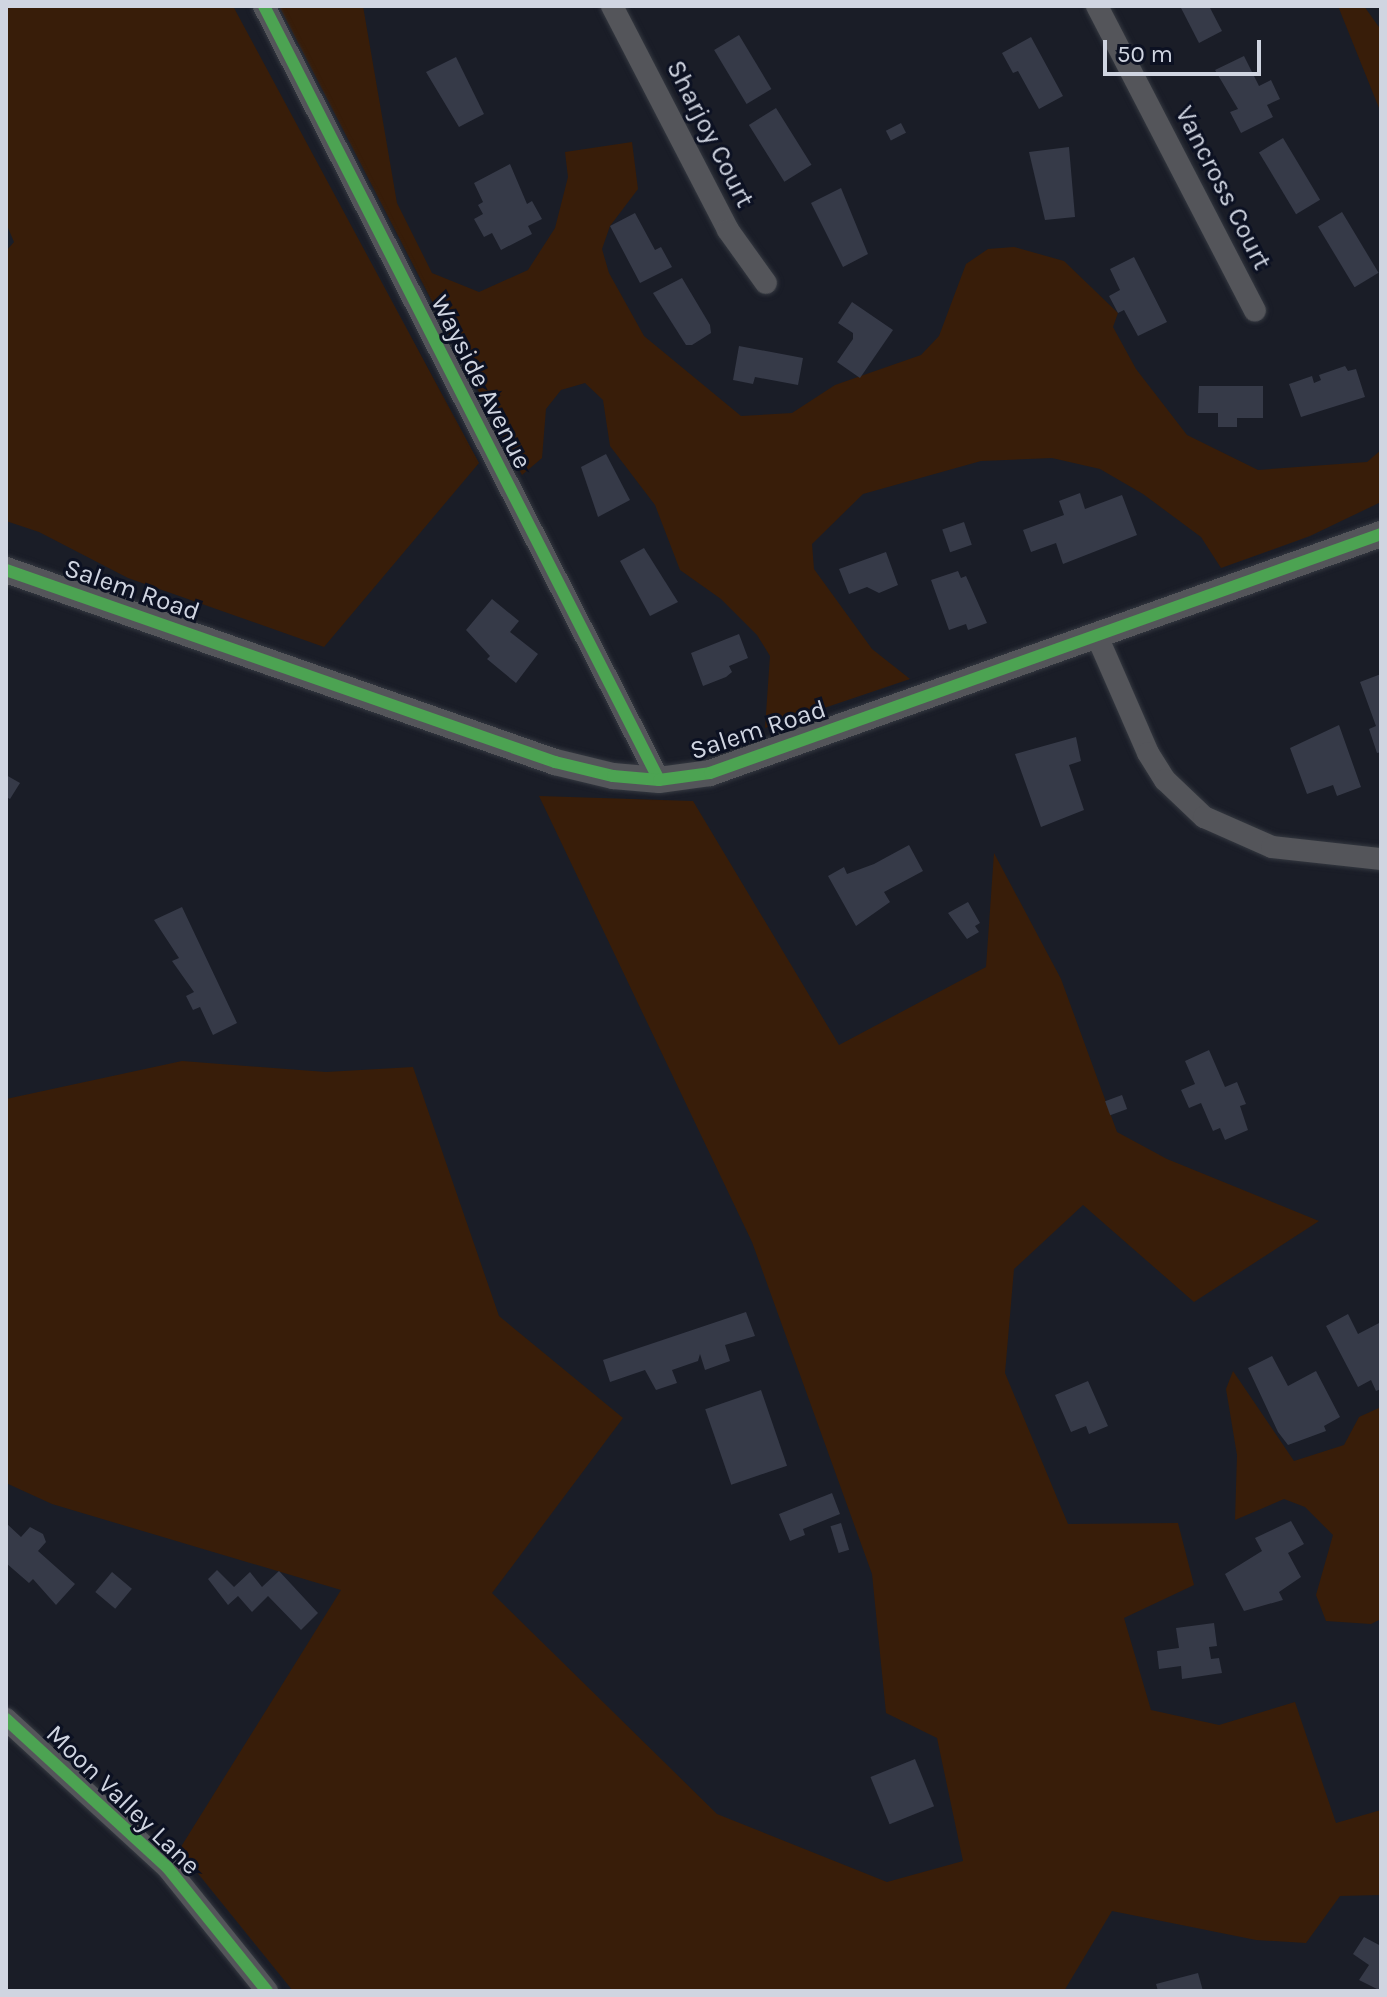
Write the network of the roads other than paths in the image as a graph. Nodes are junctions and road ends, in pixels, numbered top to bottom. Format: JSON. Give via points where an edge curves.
{"nodes":[{"id":1,"x":264,"y":6,"type":"edge"},
{"id":2,"x":612,"y":6,"type":"edge"},
{"id":3,"x":1097,"y":6,"type":"edge"},
{"id":4,"x":766,"y":283,"type":"dead end"},
{"id":5,"x":1255,"y":311,"type":"dead end"},
{"id":6,"x":1381,"y":534,"type":"edge"},
{"id":7,"x":6,"y":570,"type":"edge"},
{"id":8,"x":1097,"y":636,"type":"junction"},
{"id":9,"x":659,"y":780,"type":"junction"},
{"id":10,"x":1381,"y":859,"type":"edge"},
{"id":11,"x":6,"y":1719,"type":"edge"},
{"id":12,"x":267,"y":1991,"type":"edge"}],
"edges":[{"from":1,"to":9,"type":"street","name":"Wayside Avenue"},
{"from":2,"to":4,"type":"street","name":"Sharjoy Court","via":[[728,230]]},
{"from":3,"to":5,"type":"street","name":"Vancross Court"},
{"from":6,"to":8,"type":"street","name":"Salem Road"},
{"from":7,"to":9,"type":"street","name":"Salem Road","via":[[555,762]]},
{"from":8,"to":9,"type":"street","name":"Salem Road","via":[[710,773]]},
{"from":8,"to":10,"type":"street","via":[[1148,753],[1165,780],[1197,811],[1238,836],[1272,847]]},
{"from":11,"to":12,"type":"street","name":"Moon Valley Lane","via":[[167,1867]]}]}
